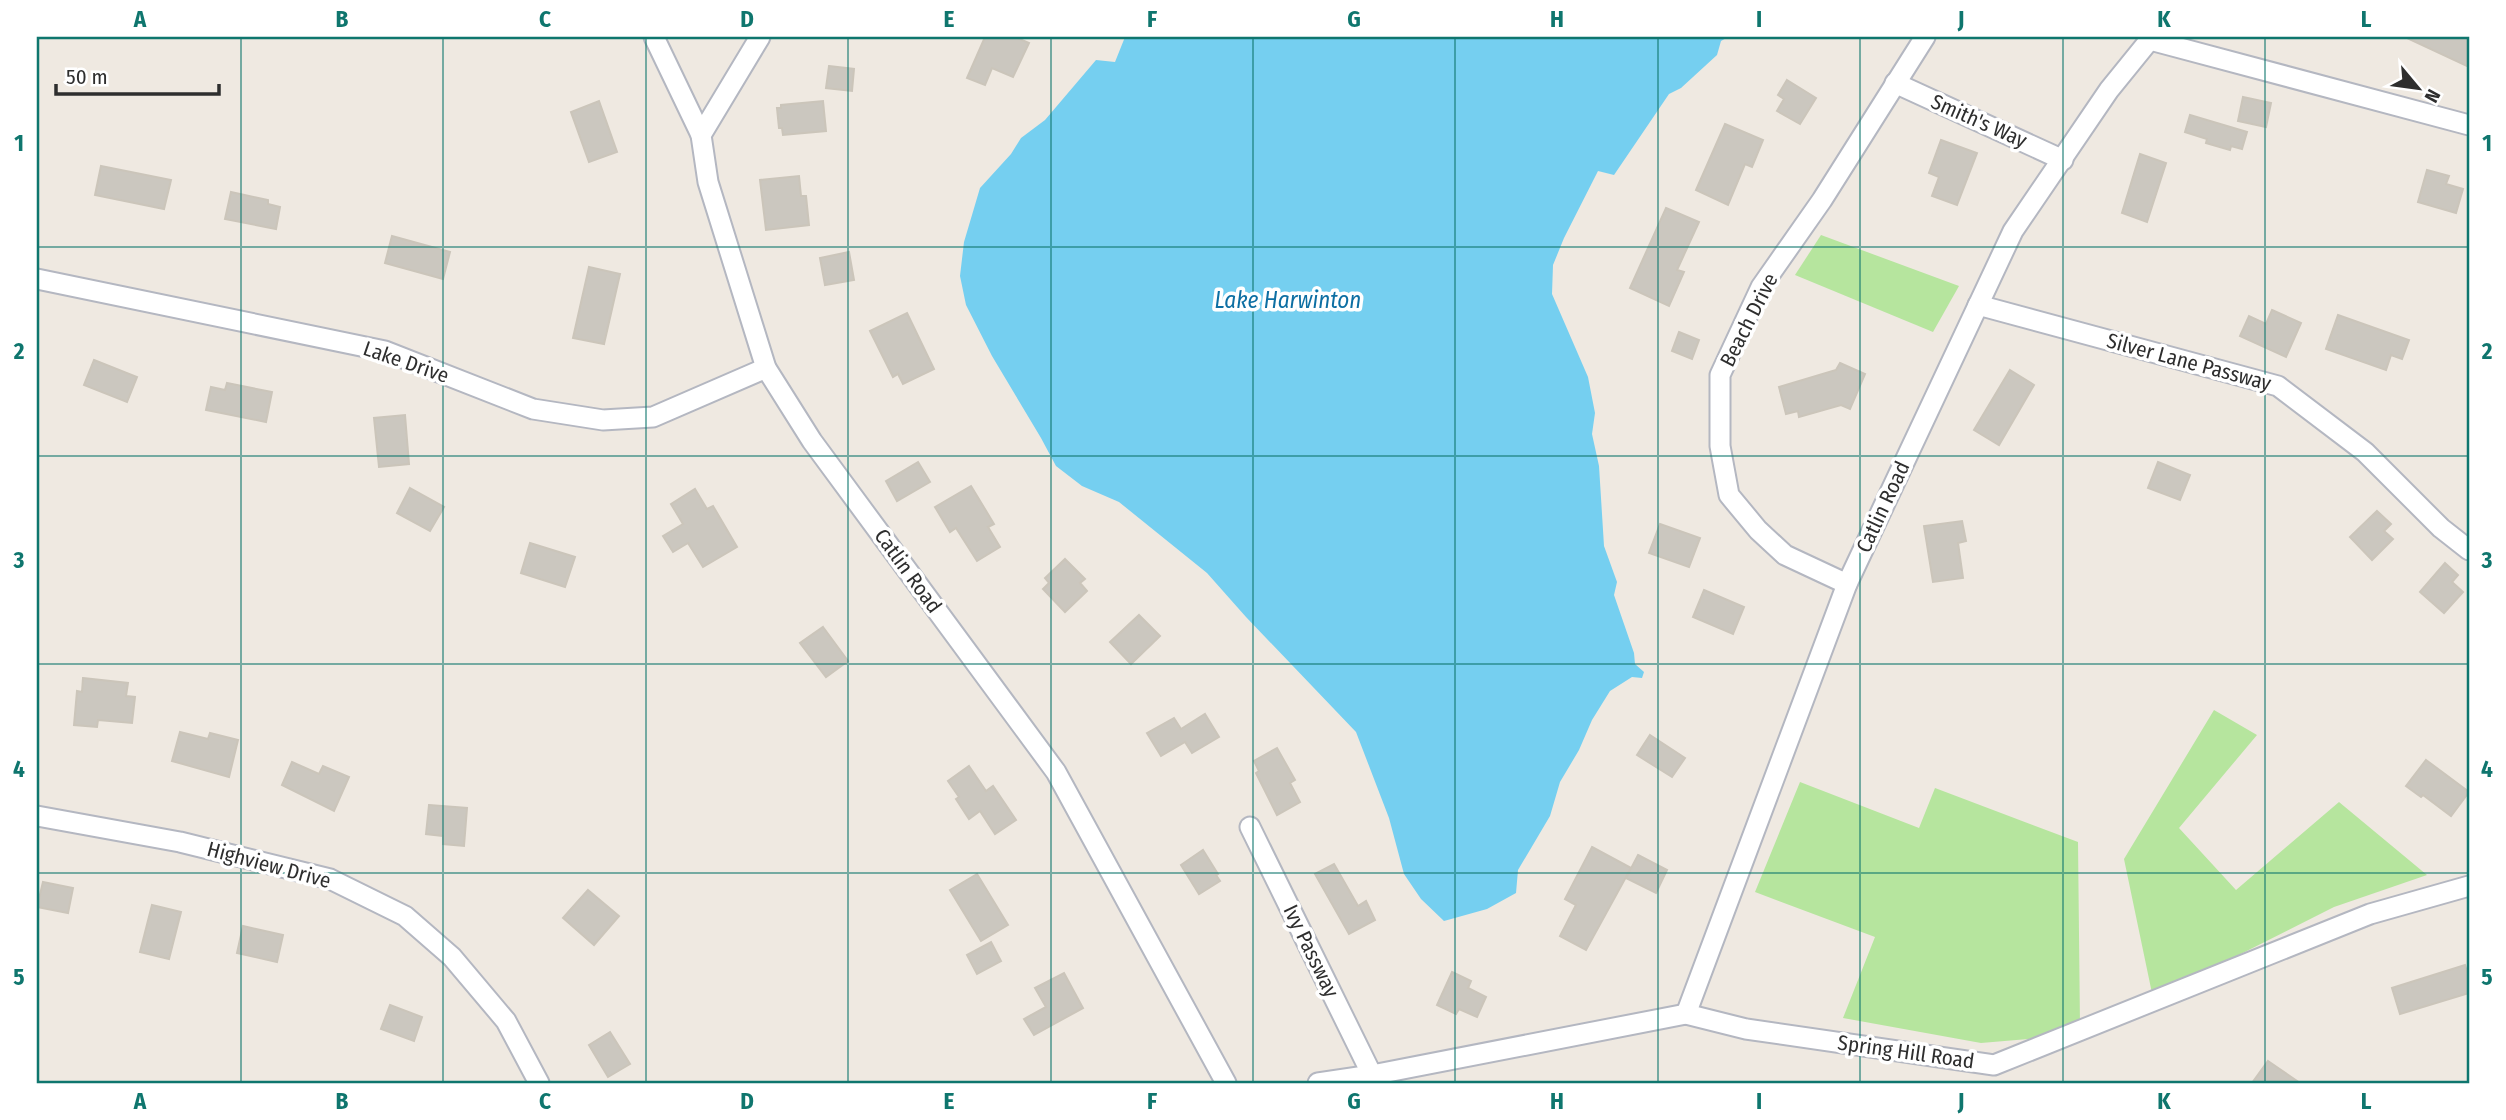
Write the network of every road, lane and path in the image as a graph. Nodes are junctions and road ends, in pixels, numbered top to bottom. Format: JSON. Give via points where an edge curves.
{"nodes":[{"id":1,"x":654,"y":37,"type":"edge"},
{"id":2,"x":760,"y":37,"type":"edge"},
{"id":3,"x":1925,"y":37,"type":"edge"},
{"id":4,"x":2151,"y":38,"type":"edge"},
{"id":5,"x":1895,"y":83,"type":"junction"},
{"id":6,"x":2469,"y":125,"type":"edge"},
{"id":7,"x":701,"y":135,"type":"junction"},
{"id":8,"x":2063,"y":160,"type":"junction"},
{"id":9,"x":37,"y":279,"type":"edge"},
{"id":10,"x":1978,"y":305,"type":"junction"},
{"id":11,"x":766,"y":368,"type":"junction"},
{"id":12,"x":2469,"y":550,"type":"edge"},
{"id":13,"x":1847,"y":584,"type":"junction"},
{"id":14,"x":37,"y":816,"type":"edge"},
{"id":15,"x":1250,"y":827,"type":"dead end"},
{"id":16,"x":2469,"y":886,"type":"edge"},
{"id":17,"x":1686,"y":1014,"type":"junction"},
{"id":18,"x":1372,"y":1075,"type":"junction"},
{"id":19,"x":539,"y":1083,"type":"edge"},
{"id":20,"x":1226,"y":1083,"type":"edge"},
{"id":21,"x":1318,"y":1083,"type":"edge"}],
"edges":[{"from":1,"to":7,"type":"street","name":"Catlin Road"},
{"from":2,"to":7,"type":"street"},
{"from":3,"to":5,"type":"street","name":"Beach Drive"},
{"from":4,"to":6,"type":"street"},
{"from":4,"to":8,"type":"street","name":"Catlin Road","via":[[2109,90]]},
{"from":5,"to":8,"type":"street","name":"Smith's Way"},
{"from":5,"to":13,"type":"street","name":"Beach Drive","via":[[1761,287],[1720,375],[1720,446],[1729,495],[1785,555]]},
{"from":7,"to":11,"type":"street","name":"Catlin Road","via":[[708,182]]},
{"from":8,"to":10,"type":"street","name":"Catlin Road","via":[[2013,231]]},
{"from":9,"to":11,"type":"street","name":"Lake Drive","via":[[385,351],[533,409],[603,420],[653,416]]},
{"from":10,"to":12,"type":"street","name":"Silver Lane Passway","via":[[2278,386],[2365,452]]},
{"from":10,"to":13,"type":"street","name":"Catlin Road"},
{"from":11,"to":20,"type":"street","name":"Catlin Road","via":[[812,441],[1056,772]]},
{"from":13,"to":17,"type":"street","name":"Catlin Road"},
{"from":14,"to":19,"type":"street","name":"Highview Drive","via":[[180,842],[330,879],[405,916],[452,957],[506,1021]]},
{"from":15,"to":18,"type":"street","name":"Ivy Passway"},
{"from":16,"to":17,"type":"street","name":"Spring Hill Road","via":[[2370,914],[1994,1065],[1746,1029]]},
{"from":17,"to":18,"type":"street","name":"Spring Hill Road"},
{"from":18,"to":21,"type":"street","name":"Spring Hill Road"}]}
